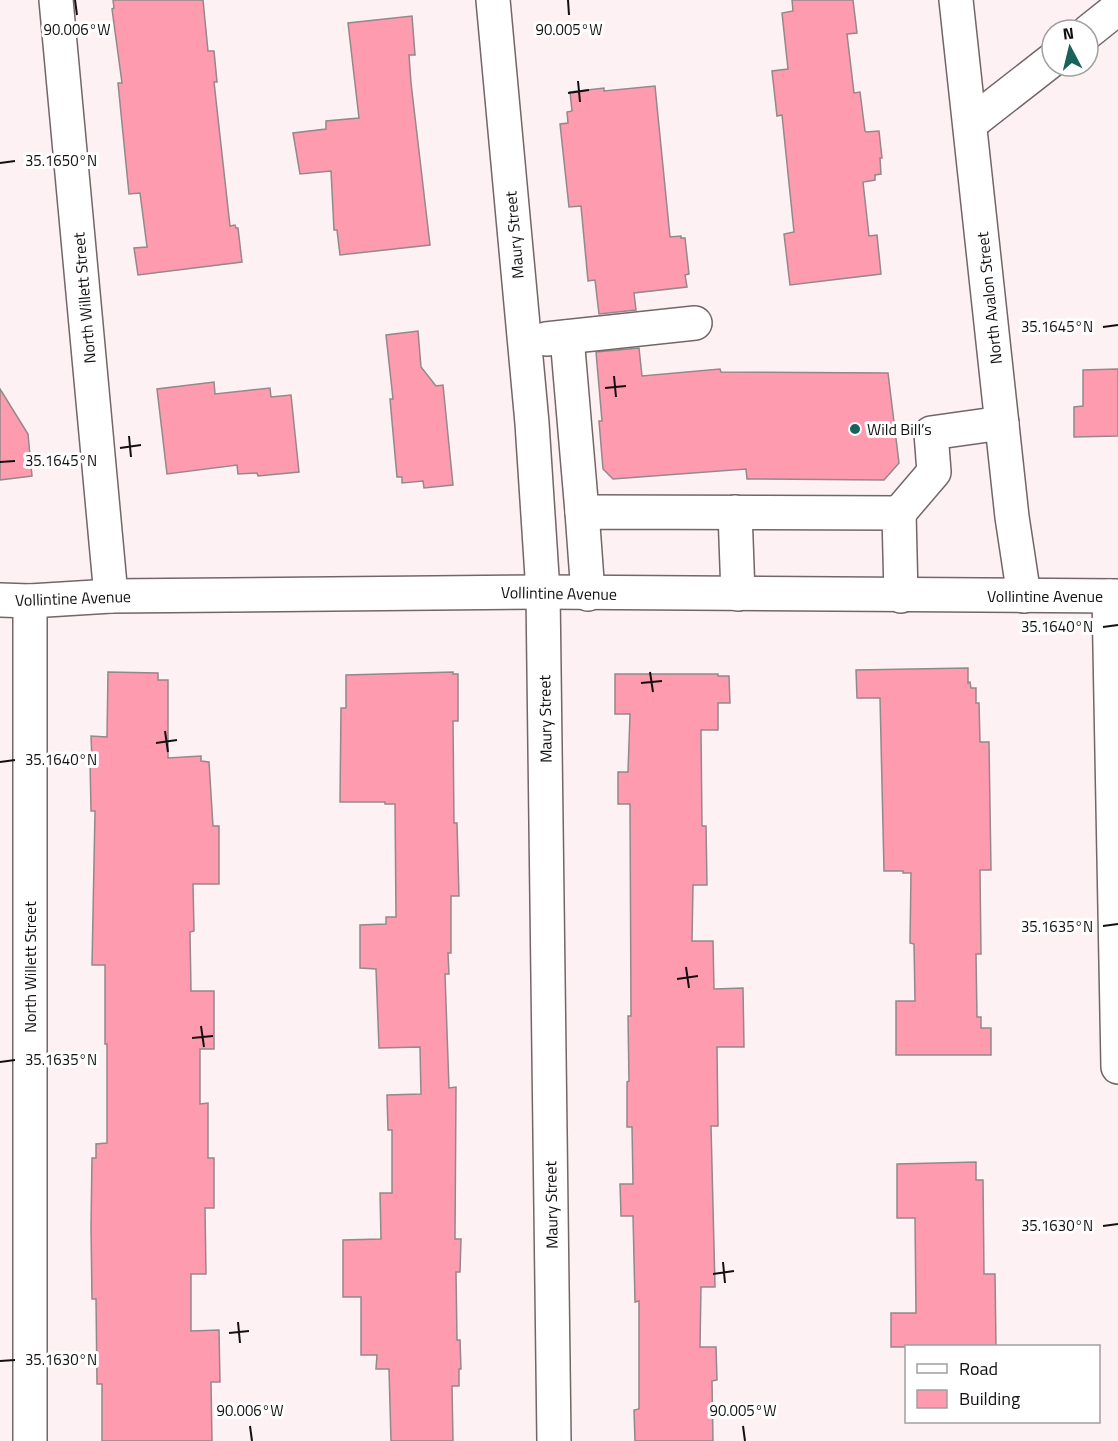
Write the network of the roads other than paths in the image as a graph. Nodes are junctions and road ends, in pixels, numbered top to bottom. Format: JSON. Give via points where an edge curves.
{"nodes":[{"id":1,"x":56,"y":0,"type":"edge"},
{"id":2,"x":493,"y":0,"type":"edge"},
{"id":3,"x":956,"y":0,"type":"edge"},
{"id":4,"x":1118,"y":8,"type":"edge"},
{"id":5,"x":1100,"y":22,"type":"edge"},
{"id":6,"x":1040,"y":69,"type":"edge"},
{"id":7,"x":970,"y":124,"type":"junction"},
{"id":8,"x":695,"y":323,"type":"dead end"},
{"id":9,"x":567,"y":337,"type":"junction"},
{"id":10,"x":523,"y":342,"type":"junction"},
{"id":11,"x":575,"y":420,"type":"junction"},
{"id":12,"x":531,"y":423,"type":"junction"},
{"id":13,"x":1002,"y":423,"type":"junction"},
{"id":14,"x":582,"y":512,"type":"junction"},
{"id":15,"x":735,"y":512,"type":"junction"},
{"id":16,"x":899,"y":513,"type":"junction"},
{"id":17,"x":543,"y":592,"type":"junction"},
{"id":18,"x":588,"y":594,"type":"junction"},
{"id":19,"x":738,"y":594,"type":"junction"},
{"id":20,"x":111,"y":596,"type":"junction"},
{"id":21,"x":901,"y":596,"type":"junction"},
{"id":22,"x":1024,"y":596,"type":"junction"},
{"id":23,"x":1114,"y":596,"type":"edge"},
{"id":24,"x":15,"y":601,"type":"edge"},
{"id":25,"x":1118,"y":1067,"type":"edge"},
{"id":26,"x":30,"y":1441,"type":"edge"},
{"id":27,"x":554,"y":1441,"type":"edge"}],
"edges":[{"from":1,"to":20,"type":"street","name":"North Willett Street"},
{"from":2,"to":10,"type":"street","name":"Maury Street"},
{"from":3,"to":7,"type":"street","name":"North Avalon Street"},
{"from":4,"to":5,"type":"street"},
{"from":6,"to":7,"type":"street"},
{"from":7,"to":13,"type":"street","name":"North Avalon Street"},
{"from":8,"to":9,"type":"street"},
{"from":9,"to":10,"type":"street"},
{"from":9,"to":11,"type":"street"},
{"from":10,"to":12,"type":"street","name":"Maury Street"},
{"from":11,"to":12,"type":"street"},
{"from":11,"to":14,"type":"street"},
{"from":12,"to":17,"type":"street","name":"Maury Street"},
{"from":13,"to":16,"type":"street","via":[[931,433],[934,472]]},
{"from":13,"to":22,"type":"street","name":"North Avalon Street"},
{"from":14,"to":15,"type":"street"},
{"from":14,"to":18,"type":"street"},
{"from":15,"to":16,"type":"street"},
{"from":15,"to":19,"type":"street"},
{"from":16,"to":21,"type":"street"},
{"from":17,"to":18,"type":"street","name":"Vollintine Avenue"},
{"from":17,"to":20,"type":"street","name":"Vollintine Avenue"},
{"from":17,"to":27,"type":"street","name":"Maury Street"},
{"from":18,"to":19,"type":"street","name":"Vollintine Avenue"},
{"from":19,"to":21,"type":"street","name":"Vollintine Avenue"},
{"from":20,"to":24,"type":"street","name":"Vollintine Avenue"},
{"from":21,"to":22,"type":"street","name":"Vollintine Avenue"},
{"from":22,"to":23,"type":"street","name":"Vollintine Avenue"},
{"from":23,"to":25,"type":"street"},
{"from":24,"to":26,"type":"street","name":"North Willett Street"}]}
